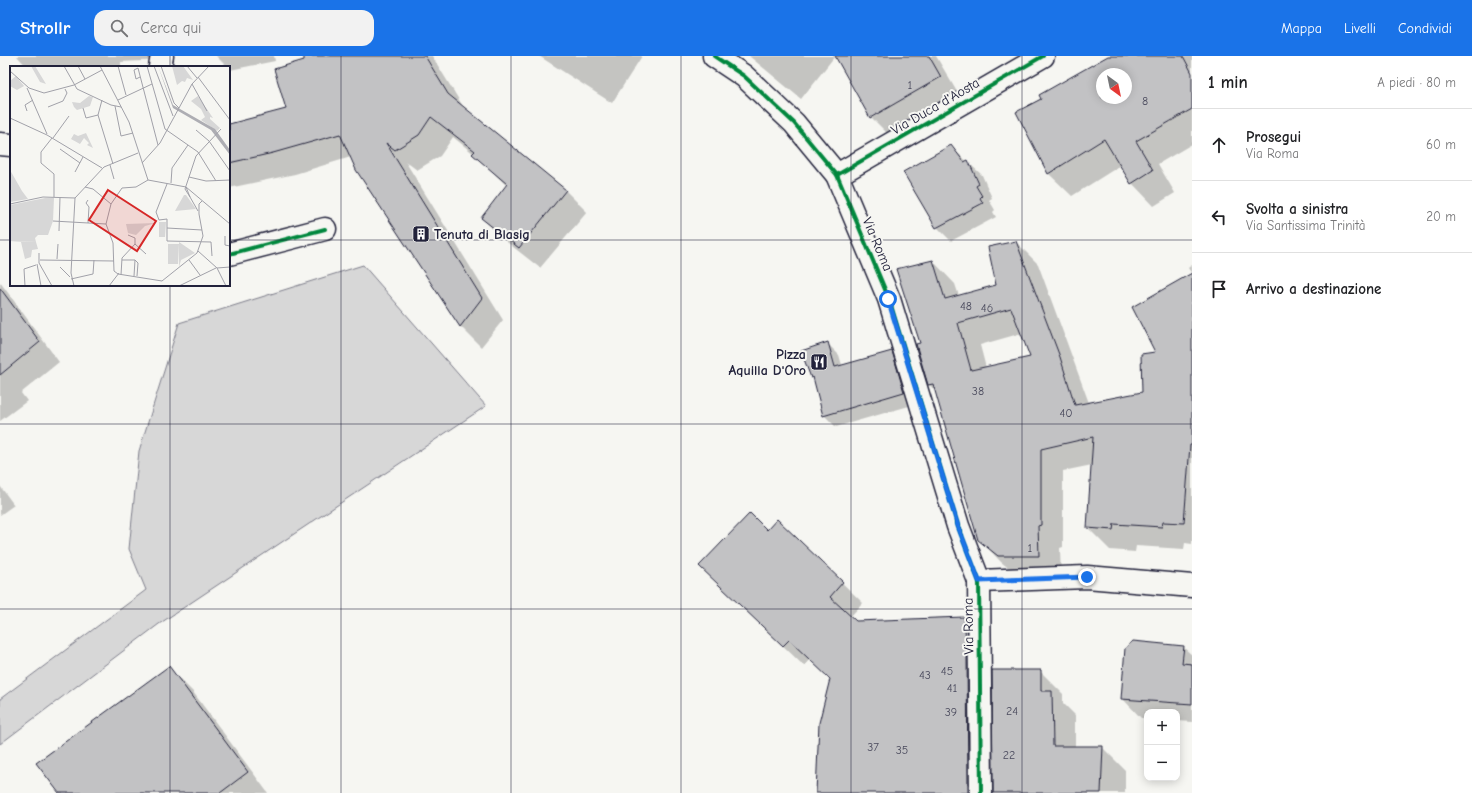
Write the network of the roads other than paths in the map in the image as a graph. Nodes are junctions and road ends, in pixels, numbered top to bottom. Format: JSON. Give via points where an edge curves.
{"nodes":[{"id":1,"x":162,"y":56,"type":"edge"},
{"id":2,"x":714,"y":56,"type":"edge"},
{"id":3,"x":1043,"y":56,"type":"edge"},
{"id":4,"x":160,"y":66,"type":"edge"},
{"id":5,"x":0,"y":144,"type":"edge"},
{"id":6,"x":10,"y":146,"type":"edge"},
{"id":7,"x":838,"y":176,"type":"junction"},
{"id":8,"x":325,"y":229,"type":"dead end"},
{"id":9,"x":230,"y":254,"type":"edge"},
{"id":10,"x":979,"y":581,"type":"junction"},
{"id":11,"x":1192,"y":586,"type":"edge"},
{"id":12,"x":981,"y":793,"type":"edge"}],
"edges":[{"from":1,"to":4,"type":"street"},
{"from":2,"to":7,"type":"street","name":"Via Roma","via":[[744,76],[794,123]]},
{"from":3,"to":7,"type":"street","name":"Via Duca d'Aosta"},
{"from":5,"to":6,"type":"street"},
{"from":7,"to":10,"type":"street","name":"Via Roma","via":[[888,299],[958,526]]},
{"from":8,"to":9,"type":"street"},
{"from":10,"to":11,"type":"street","via":[[1087,577]]},
{"from":10,"to":12,"type":"street","name":"Via Roma"}]}
